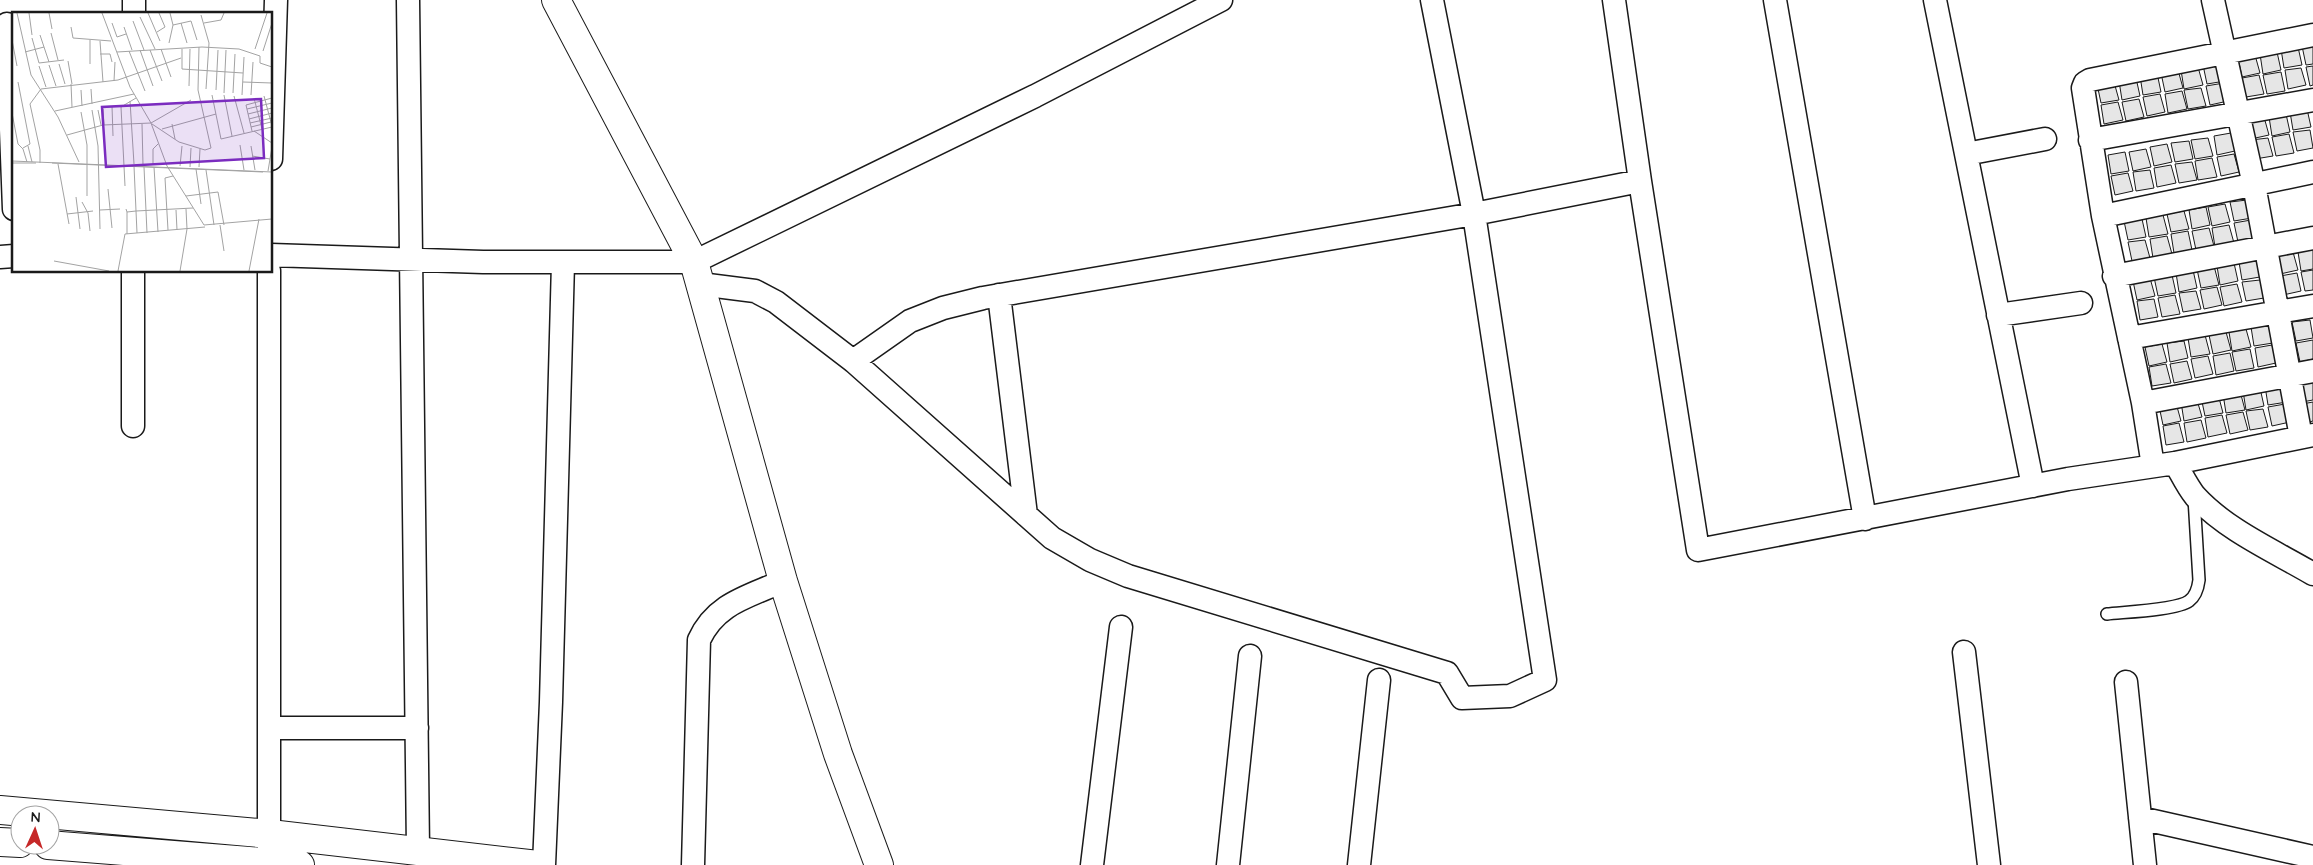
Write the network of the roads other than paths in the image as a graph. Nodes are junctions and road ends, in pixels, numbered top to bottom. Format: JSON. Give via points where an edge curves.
{"nodes":[{"id":1,"x":276,"y":0,"type":"edge"},
{"id":2,"x":408,"y":0,"type":"edge"},
{"id":3,"x":556,"y":0,"type":"edge"},
{"id":4,"x":1221,"y":0,"type":"edge"},
{"id":5,"x":1432,"y":0,"type":"edge"},
{"id":6,"x":1614,"y":0,"type":"edge"},
{"id":7,"x":1775,"y":0,"type":"edge"},
{"id":8,"x":1935,"y":0,"type":"edge"},
{"id":9,"x":2213,"y":0,"type":"edge"},
{"id":10,"x":7,"y":24,"type":"dead end"},
{"id":11,"x":2313,"y":35,"type":"edge"},
{"id":12,"x":2224,"y":53,"type":"junction"},
{"id":13,"x":2313,"y":100,"type":"edge"},
{"id":14,"x":2238,"y":115,"type":"junction"},
{"id":15,"x":272,"y":128,"type":"edge"},
{"id":16,"x":2045,"y":139,"type":"dead end"},
{"id":17,"x":2090,"y":140,"type":"junction"},
{"id":18,"x":1966,"y":154,"type":"junction"},
{"id":19,"x":12,"y":156,"type":"edge"},
{"id":20,"x":2313,"y":172,"type":"edge"},
{"id":21,"x":1640,"y":181,"type":"junction"},
{"id":22,"x":2254,"y":185,"type":"junction"},
{"id":23,"x":1474,"y":214,"type":"junction"},
{"id":24,"x":2103,"y":216,"type":"junction"},
{"id":25,"x":2313,"y":238,"type":"edge"},
{"id":26,"x":2265,"y":246,"type":"junction"},
{"id":27,"x":272,"y":255,"type":"edge"},
{"id":28,"x":412,"y":258,"type":"junction"},
{"id":29,"x":563,"y":263,"type":"junction"},
{"id":30,"x":133,"y":272,"type":"edge"},
{"id":31,"x":269,"y":272,"type":"edge"},
{"id":32,"x":697,"y":273,"type":"junction"},
{"id":33,"x":2114,"y":276,"type":"junction"},
{"id":34,"x":999,"y":295,"type":"junction"},
{"id":35,"x":2081,"y":303,"type":"dead end"},
{"id":36,"x":2313,"y":306,"type":"edge"},
{"id":37,"x":2278,"y":312,"type":"junction"},
{"id":38,"x":1998,"y":315,"type":"junction"},
{"id":39,"x":2129,"y":338,"type":"junction"},
{"id":40,"x":852,"y":360,"type":"junction"},
{"id":41,"x":2313,"y":371,"type":"edge"},
{"id":42,"x":2290,"y":376,"type":"junction"},
{"id":43,"x":2143,"y":403,"type":"junction"},
{"id":44,"x":133,"y":426,"type":"dead end"},
{"id":45,"x":2307,"y":436,"type":"edge"},
{"id":46,"x":2164,"y":464,"type":"junction"},
{"id":47,"x":2032,"y":486,"type":"junction"},
{"id":48,"x":2194,"y":494,"type":"junction"},
{"id":49,"x":1026,"y":515,"type":"junction"},
{"id":50,"x":1865,"y":519,"type":"junction"},
{"id":51,"x":2313,"y":574,"type":"edge"},
{"id":52,"x":783,"y":581,"type":"junction"},
{"id":53,"x":2107,"y":614,"type":"dead end"},
{"id":54,"x":1122,"y":626,"type":"dead end"},
{"id":55,"x":1964,"y":652,"type":"dead end"},
{"id":56,"x":1250,"y":656,"type":"dead end"},
{"id":57,"x":1379,"y":680,"type":"dead end"},
{"id":58,"x":2126,"y":682,"type":"dead end"},
{"id":59,"x":270,"y":728,"type":"junction"},
{"id":60,"x":417,"y":728,"type":"junction"},
{"id":61,"x":0,"y":810,"type":"edge"},
{"id":62,"x":2140,"y":818,"type":"junction"},
{"id":63,"x":270,"y":834,"type":"junction"},
{"id":64,"x":60,"y":846,"type":"edge"},
{"id":65,"x":418,"y":850,"type":"junction"},
{"id":66,"x":2313,"y":857,"type":"edge"},
{"id":67,"x":269,"y":863,"type":"edge"},
{"id":68,"x":300,"y":865,"type":"edge"},
{"id":69,"x":538,"y":865,"type":"edge"},
{"id":70,"x":544,"y":865,"type":"edge"},
{"id":71,"x":693,"y":865,"type":"edge"},
{"id":72,"x":880,"y":865,"type":"edge"},
{"id":73,"x":1092,"y":865,"type":"edge"},
{"id":74,"x":1228,"y":865,"type":"edge"},
{"id":75,"x":1359,"y":865,"type":"edge"},
{"id":76,"x":1990,"y":865,"type":"edge"},
{"id":77,"x":2145,"y":865,"type":"edge"}],
"edges":[{"from":1,"to":15,"type":"street"},
{"from":2,"to":28,"type":"street"},
{"from":3,"to":32,"type":"street"},
{"from":4,"to":32,"type":"street"},
{"from":5,"to":23,"type":"street"},
{"from":6,"to":21,"type":"street"},
{"from":7,"to":50,"type":"street"},
{"from":8,"to":18,"type":"street"},
{"from":9,"to":12,"type":"street"},
{"from":10,"to":19,"type":"street"},
{"from":11,"to":12,"type":"street"},
{"from":12,"to":14,"type":"street"},
{"from":12,"to":17,"type":"street","via":[[2085,83],[2083,96]]},
{"from":13,"to":14,"type":"street"},
{"from":14,"to":17,"type":"street"},
{"from":14,"to":22,"type":"street"},
{"from":16,"to":18,"type":"street"},
{"from":17,"to":24,"type":"street"},
{"from":18,"to":38,"type":"street"},
{"from":20,"to":22,"type":"street"},
{"from":21,"to":23,"type":"street"},
{"from":21,"to":50,"type":"street","via":[[1698,550]]},
{"from":22,"to":24,"type":"street"},
{"from":22,"to":26,"type":"street"},
{"from":23,"to":34,"type":"street"},
{"from":23,"to":49,"type":"street","via":[[1545,680],[1510,696],[1462,698],[1447,672],[1128,576],[1090,560],[1052,538]]},
{"from":24,"to":33,"type":"street"},
{"from":25,"to":26,"type":"street"},
{"from":26,"to":33,"type":"street"},
{"from":26,"to":37,"type":"street"},
{"from":27,"to":28,"type":"street"},
{"from":28,"to":29,"type":"street"},
{"from":28,"to":60,"type":"street"},
{"from":29,"to":32,"type":"street"},
{"from":29,"to":70,"type":"street"},
{"from":30,"to":44,"type":"street"},
{"from":31,"to":59,"type":"street"},
{"from":32,"to":40,"type":"street","via":[[756,291],[776,302]]},
{"from":32,"to":52,"type":"street"},
{"from":33,"to":39,"type":"street"},
{"from":34,"to":40,"type":"street","via":[[943,308],[910,321]]},
{"from":34,"to":49,"type":"street"},
{"from":35,"to":38,"type":"street"},
{"from":36,"to":37,"type":"street"},
{"from":37,"to":39,"type":"street"},
{"from":37,"to":42,"type":"street"},
{"from":38,"to":47,"type":"street"},
{"from":39,"to":43,"type":"street"},
{"from":40,"to":49,"type":"street"},
{"from":41,"to":42,"type":"street"},
{"from":42,"to":43,"type":"street"},
{"from":42,"to":45,"type":"street"},
{"from":43,"to":46,"type":"street"},
{"from":45,"to":46,"type":"street"},
{"from":46,"to":47,"type":"street"},
{"from":46,"to":48,"type":"street"},
{"from":47,"to":50,"type":"street"},
{"from":48,"to":51,"type":"street","via":[[2209,510],[2241,532]]},
{"from":48,"to":53,"type":"lane","via":[[2197,592],[2189,602],[2176,606]]},
{"from":52,"to":71,"type":"street","via":[[720,610],[706,625],[699,640]]},
{"from":52,"to":72,"type":"street","via":[[838,754]]},
{"from":54,"to":73,"type":"street"},
{"from":55,"to":76,"type":"street"},
{"from":56,"to":74,"type":"street"},
{"from":57,"to":75,"type":"street"},
{"from":58,"to":62,"type":"street"},
{"from":59,"to":60,"type":"street"},
{"from":59,"to":63,"type":"street"},
{"from":60,"to":65,"type":"street"},
{"from":61,"to":63,"type":"street"},
{"from":62,"to":66,"type":"street"},
{"from":62,"to":77,"type":"street"},
{"from":63,"to":65,"type":"street"},
{"from":63,"to":67,"type":"street"},
{"from":64,"to":67,"type":"street"},
{"from":65,"to":69,"type":"street"},
{"from":67,"to":68,"type":"street"}]}
